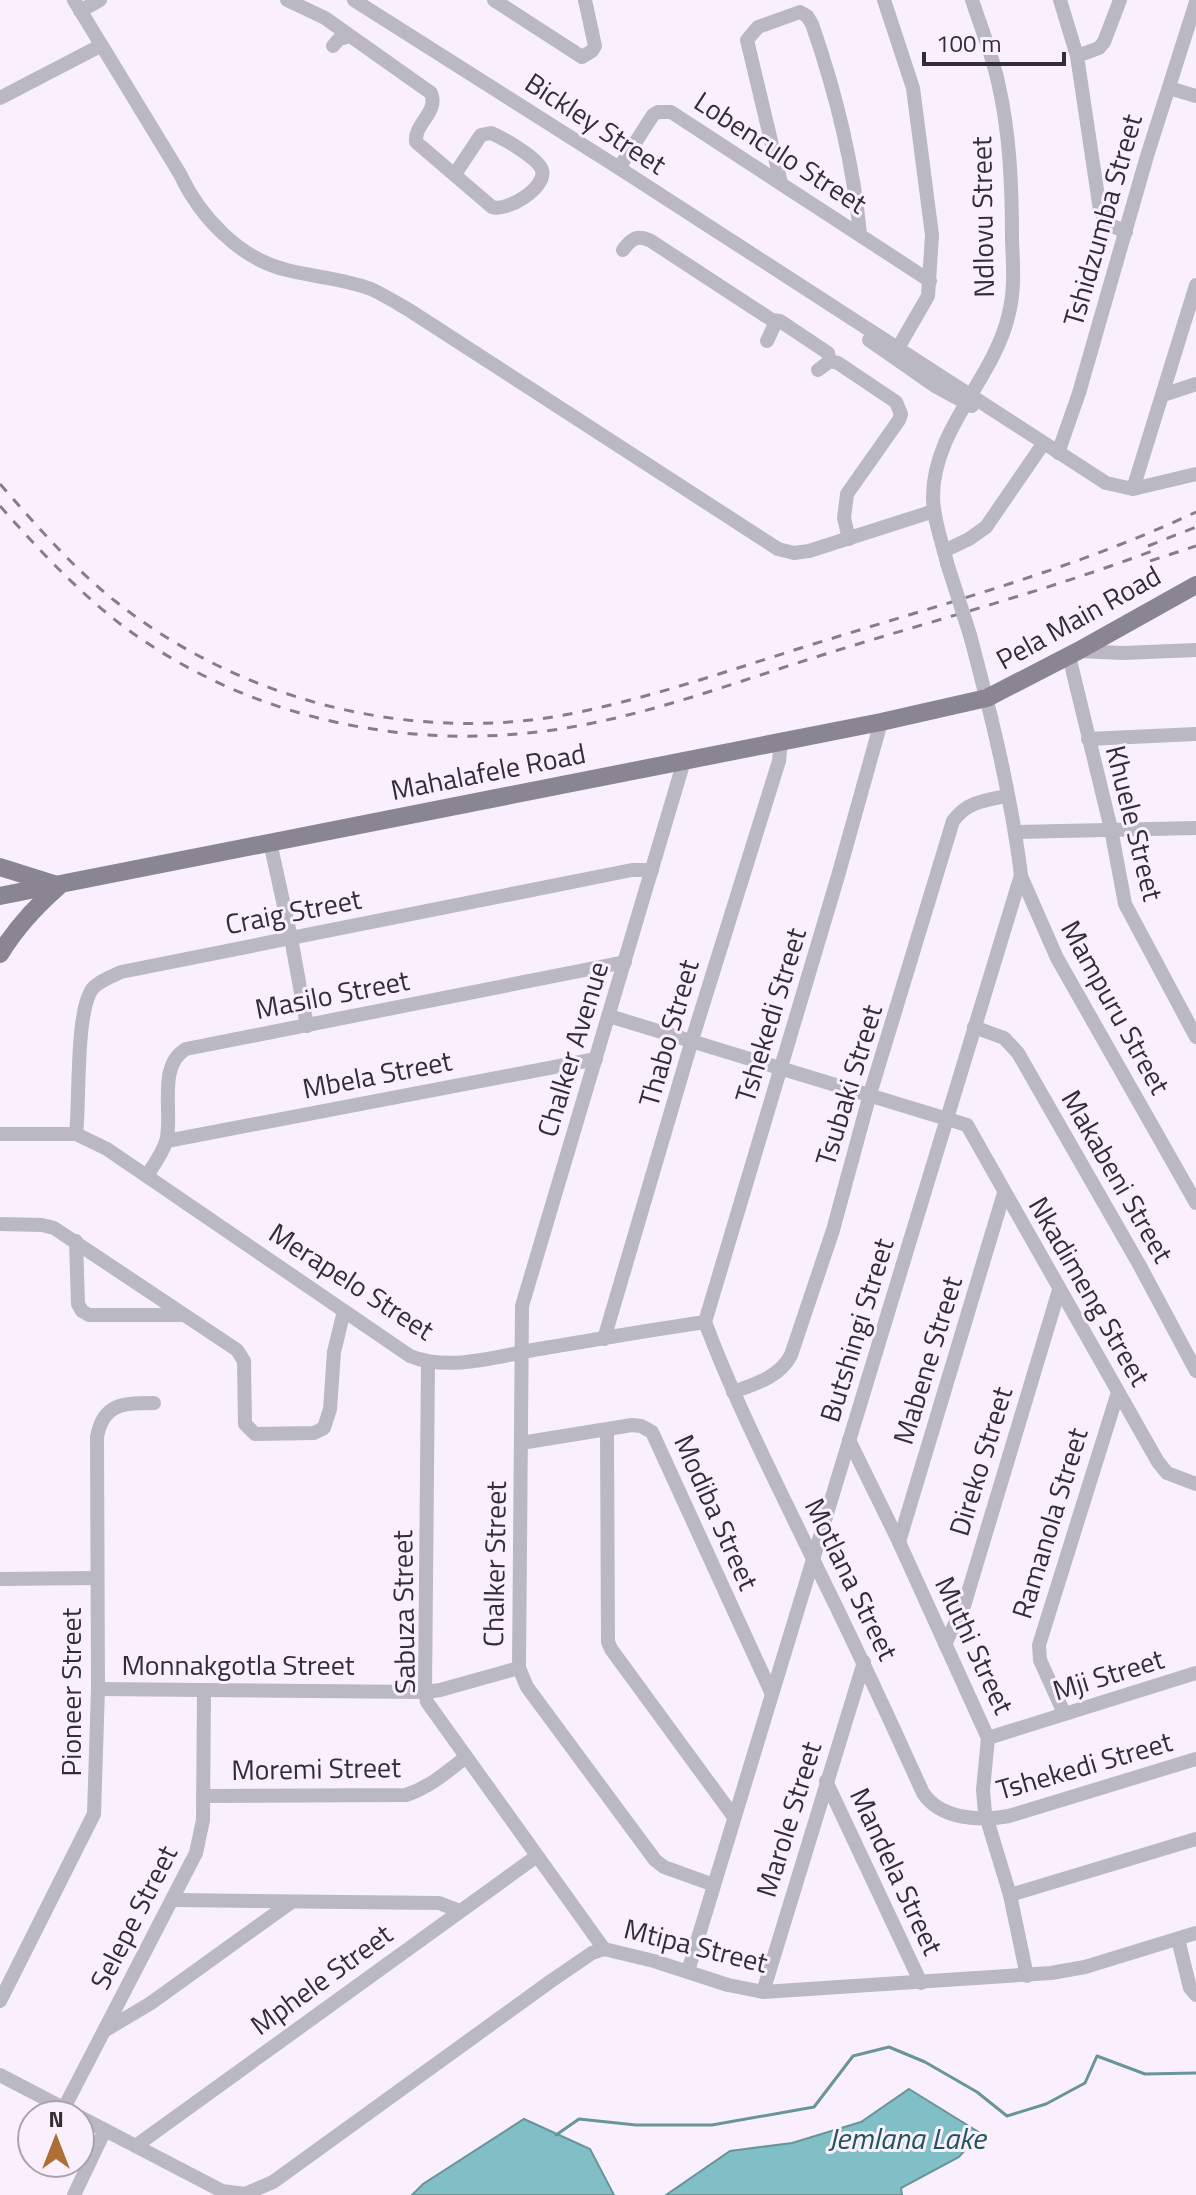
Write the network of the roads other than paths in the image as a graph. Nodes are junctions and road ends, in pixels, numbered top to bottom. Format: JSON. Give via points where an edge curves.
{"nodes":[{"id":1,"x":100,"y":0,"type":"edge"},
{"id":2,"x":354,"y":0,"type":"edge"},
{"id":3,"x":494,"y":0,"type":"edge"},
{"id":4,"x":585,"y":0,"type":"edge"},
{"id":5,"x":884,"y":0,"type":"edge"},
{"id":6,"x":972,"y":0,"type":"edge"},
{"id":7,"x":1060,"y":0,"type":"edge"},
{"id":8,"x":1120,"y":0,"type":"edge"},
{"id":9,"x":1196,"y":2,"type":"edge"},
{"id":10,"x":291,"y":5,"type":"edge"},
{"id":11,"x":77,"y":6,"type":"edge"},
{"id":12,"x":516,"y":6,"type":"edge"},
{"id":13,"x":347,"y":37,"type":"junction"},
{"id":14,"x":100,"y":46,"type":"junction"},
{"id":15,"x":333,"y":46,"type":"dead end"},
{"id":16,"x":1077,"y":56,"type":"junction"},
{"id":17,"x":1169,"y":88,"type":"junction"},
{"id":18,"x":1196,"y":96,"type":"edge"},
{"id":19,"x":0,"y":98,"type":"edge"},
{"id":20,"x":619,"y":168,"type":"junction"},
{"id":21,"x":455,"y":174,"type":"junction"},
{"id":22,"x":781,"y":183,"type":"junction"},
{"id":23,"x":1126,"y":232,"type":"junction"},
{"id":24,"x":860,"y":234,"type":"junction"},
{"id":25,"x":623,"y":250,"type":"dead end"},
{"id":26,"x":930,"y":281,"type":"junction"},
{"id":27,"x":809,"y":292,"type":"junction"},
{"id":28,"x":1195,"y":294,"type":"edge"},
{"id":29,"x":772,"y":320,"type":"junction"},
{"id":30,"x":767,"y":341,"type":"dead end"},
{"id":31,"x":898,"y":348,"type":"junction"},
{"id":32,"x":1196,"y":384,"type":"edge"},
{"id":33,"x":1163,"y":395,"type":"junction"},
{"id":34,"x":968,"y":400,"type":"junction"},
{"id":35,"x":1043,"y":444,"type":"junction"},
{"id":36,"x":1058,"y":453,"type":"junction"},
{"id":37,"x":1196,"y":474,"type":"edge"},
{"id":38,"x":1133,"y":489,"type":"junction"},
{"id":39,"x":934,"y":511,"type":"junction"},
{"id":40,"x":849,"y":539,"type":"junction"},
{"id":41,"x":946,"y":557,"type":"junction"},
{"id":42,"x":1196,"y":585,"type":"edge"},
{"id":43,"x":970,"y":635,"type":"joint"},
{"id":44,"x":1196,"y":650,"type":"edge"},
{"id":45,"x":1073,"y":654,"type":"junction"},
{"id":46,"x":987,"y":698,"type":"junction"},
{"id":47,"x":881,"y":722,"type":"junction"},
{"id":48,"x":1196,"y":734,"type":"edge"},
{"id":49,"x":1088,"y":739,"type":"junction"},
{"id":50,"x":781,"y":742,"type":"junction"},
{"id":51,"x":684,"y":761,"type":"junction"},
{"id":52,"x":1007,"y":796,"type":"junction"},
{"id":53,"x":1196,"y":828,"type":"edge"},
{"id":54,"x":1111,"y":829,"type":"junction"},
{"id":55,"x":1016,"y":832,"type":"junction"},
{"id":56,"x":270,"y":842,"type":"junction"},
{"id":57,"x":0,"y":867,"type":"edge"},
{"id":58,"x":652,"y":870,"type":"junction"},
{"id":59,"x":1021,"y":875,"type":"junction"},
{"id":60,"x":61,"y":885,"type":"junction"},
{"id":61,"x":0,"y":896,"type":"edge"},
{"id":62,"x":291,"y":938,"type":"junction"},
{"id":63,"x":0,"y":954,"type":"edge"},
{"id":64,"x":625,"y":962,"type":"junction"},
{"id":65,"x":609,"y":1016,"type":"junction"},
{"id":66,"x":307,"y":1026,"type":"junction"},
{"id":67,"x":974,"y":1027,"type":"junction"},
{"id":68,"x":1196,"y":1037,"type":"edge"},
{"id":69,"x":692,"y":1040,"type":"junction"},
{"id":70,"x":596,"y":1059,"type":"junction"},
{"id":71,"x":781,"y":1067,"type":"junction"},
{"id":72,"x":870,"y":1094,"type":"junction"},
{"id":73,"x":948,"y":1117,"type":"junction"},
{"id":74,"x":0,"y":1134,"type":"edge"},
{"id":75,"x":76,"y":1134,"type":"junction"},
{"id":76,"x":167,"y":1141,"type":"junction"},
{"id":77,"x":147,"y":1176,"type":"junction"},
{"id":78,"x":1004,"y":1193,"type":"junction"},
{"id":79,"x":1196,"y":1203,"type":"edge"},
{"id":80,"x":0,"y":1224,"type":"edge"},
{"id":81,"x":76,"y":1241,"type":"junction"},
{"id":82,"x":1059,"y":1290,"type":"junction"},
{"id":83,"x":344,"y":1311,"type":"junction"},
{"id":84,"x":184,"y":1315,"type":"junction"},
{"id":85,"x":705,"y":1322,"type":"junction"},
{"id":86,"x":604,"y":1339,"type":"junction"},
{"id":87,"x":520,"y":1352,"type":"junction"},
{"id":88,"x":428,"y":1362,"type":"junction"},
{"id":89,"x":1196,"y":1371,"type":"edge"},
{"id":90,"x":733,"y":1392,"type":"junction"},
{"id":91,"x":1118,"y":1392,"type":"junction"},
{"id":92,"x":154,"y":1403,"type":"dead end"},
{"id":93,"x":607,"y":1430,"type":"junction"},
{"id":94,"x":849,"y":1440,"type":"junction"},
{"id":95,"x":521,"y":1443,"type":"junction"},
{"id":96,"x":1196,"y":1484,"type":"edge"},
{"id":97,"x":899,"y":1542,"type":"junction"},
{"id":98,"x":814,"y":1560,"type":"junction"},
{"id":99,"x":96,"y":1578,"type":"junction"},
{"id":100,"x":0,"y":1579,"type":"edge"},
{"id":101,"x":945,"y":1644,"type":"junction"},
{"id":102,"x":864,"y":1662,"type":"junction"},
{"id":103,"x":519,"y":1668,"type":"junction"},
{"id":104,"x":1196,"y":1673,"type":"edge"},
{"id":105,"x":98,"y":1689,"type":"junction"},
{"id":106,"x":204,"y":1690,"type":"junction"},
{"id":107,"x":425,"y":1692,"type":"junction"},
{"id":108,"x":771,"y":1692,"type":"junction"},
{"id":109,"x":1064,"y":1713,"type":"junction"},
{"id":110,"x":988,"y":1738,"type":"junction"},
{"id":111,"x":466,"y":1757,"type":"junction"},
{"id":112,"x":1196,"y":1759,"type":"edge"},
{"id":113,"x":826,"y":1781,"type":"junction"},
{"id":114,"x":203,"y":1796,"type":"junction"},
{"id":115,"x":734,"y":1817,"type":"junction"},
{"id":116,"x":986,"y":1820,"type":"junction"},
{"id":117,"x":1196,"y":1839,"type":"edge"},
{"id":118,"x":537,"y":1856,"type":"junction"},
{"id":119,"x":714,"y":1885,"type":"junction"},
{"id":120,"x":1010,"y":1895,"type":"junction"},
{"id":121,"x":172,"y":1900,"type":"junction"},
{"id":122,"x":290,"y":1903,"type":"junction"},
{"id":123,"x":460,"y":1911,"type":"junction"},
{"id":124,"x":1196,"y":1933,"type":"edge"},
{"id":125,"x":1178,"y":1939,"type":"junction"},
{"id":126,"x":604,"y":1949,"type":"junction"},
{"id":127,"x":688,"y":1971,"type":"junction"},
{"id":128,"x":1027,"y":1976,"type":"junction"},
{"id":129,"x":921,"y":1983,"type":"junction"},
{"id":130,"x":763,"y":1992,"type":"junction"},
{"id":131,"x":1196,"y":1995,"type":"edge"},
{"id":132,"x":0,"y":2001,"type":"edge"},
{"id":133,"x":104,"y":2031,"type":"junction"},
{"id":134,"x":0,"y":2075,"type":"edge"},
{"id":135,"x":47,"y":2099,"type":"edge"},
{"id":136,"x":79,"y":2099,"type":"edge"},
{"id":137,"x":96,"y":2125,"type":"edge"},
{"id":138,"x":105,"y":2130,"type":"junction"},
{"id":139,"x":137,"y":2145,"type":"junction"},
{"id":140,"x":74,"y":2195,"type":"edge"}],
"edges":[{"from":1,"to":11,"type":"street"},
{"from":2,"to":20,"type":"street","name":"Bickley Street"},
{"from":3,"to":12,"type":"street"},
{"from":4,"to":12,"type":"street","via":[[595,46],[582,57]]},
{"from":5,"to":26,"type":"street","via":[[917,108],[931,212]]},
{"from":6,"to":34,"type":"street","name":"Ndlovu Street","via":[[998,78],[1007,129],[1013,291],[992,358]]},
{"from":7,"to":16,"type":"street"},
{"from":8,"to":16,"type":"street","via":[[1104,42]]},
{"from":9,"to":17,"type":"street","name":"Tshidzumba Street"},
{"from":10,"to":13,"type":"street","via":[[303,5]]},
{"from":11,"to":14,"type":"street"},
{"from":13,"to":15,"type":"street"},
{"from":13,"to":21,"type":"street","via":[[431,93],[432,107],[414,138]]},
{"from":14,"to":19,"type":"street"},
{"from":14,"to":40,"type":"street","via":[[192,200],[248,253],[282,269],[372,289],[778,549],[809,551]]},
{"from":16,"to":23,"type":"street","via":[[1100,210],[1108,224]]},
{"from":17,"to":18,"type":"street"},
{"from":17,"to":23,"type":"street","name":"Tshidzumba Street"},
{"from":20,"to":22,"type":"street","name":"Lobenculo Street","via":[[653,115],[666,111]]},
{"from":20,"to":27,"type":"street","name":"Bickley Street"},
{"from":21,"to":21,"type":"street","via":[[492,207],[504,209],[540,185],[543,172],[536,161],[491,133],[481,135]]},
{"from":22,"to":24,"type":"street","name":"Lobenculo Street"},
{"from":22,"to":24,"type":"street","via":[[747,40],[758,27],[804,13],[833,86]]},
{"from":23,"to":36,"type":"street","name":"Tshidzumba Street"},
{"from":24,"to":26,"type":"street","name":"Lobenculo Street"},
{"from":25,"to":29,"type":"street","via":[[634,238],[645,238]]},
{"from":26,"to":31,"type":"street","via":[[928,296]]},
{"from":27,"to":31,"type":"street","name":"Bickley Street"},
{"from":27,"to":34,"type":"street","name":"Bickley Street","via":[[894,359]]},
{"from":28,"to":33,"type":"street"},
{"from":29,"to":30,"type":"street"},
{"from":29,"to":40,"type":"street","via":[[828,353],[824,365],[838,363],[896,402],[901,414],[847,494],[844,518]]},
{"from":31,"to":34,"type":"street","name":"Bickley Street"},
{"from":32,"to":33,"type":"street"},
{"from":33,"to":38,"type":"street"},
{"from":34,"to":35,"type":"street","name":"Bickley Street"},
{"from":34,"to":39,"type":"street","name":"Ndlovu Street","via":[[938,462]]},
{"from":35,"to":36,"type":"street","name":"Bickley Street"},
{"from":35,"to":41,"type":"street","via":[[986,527]]},
{"from":36,"to":38,"type":"street","name":"Bickley Street","via":[[1114,487]]},
{"from":37,"to":38,"type":"street"},
{"from":39,"to":40,"type":"street"},
{"from":39,"to":41,"type":"street","name":"Ndlovu Street"},
{"from":41,"to":43,"type":"street","name":"Ndlovu Street","bridge":true},
{"from":42,"to":45,"type":"main road","name":"Pela Main Road"},
{"from":43,"to":46,"type":"street","name":"Butshingi Street"},
{"from":44,"to":45,"type":"street"},
{"from":45,"to":46,"type":"main road","name":"Pela Main Road"},
{"from":45,"to":49,"type":"street","name":"Khuele Street"},
{"from":46,"to":47,"type":"main road","name":"Mahalafele Road"},
{"from":46,"to":52,"type":"street","name":"Butshingi Street"},
{"from":47,"to":50,"type":"main road","name":"Mahalafele Road"},
{"from":47,"to":71,"type":"street","name":"Tshekedi Street"},
{"from":48,"to":49,"type":"street"},
{"from":49,"to":54,"type":"street","name":"Khuele Street"},
{"from":50,"to":51,"type":"main road","name":"Mahalafele Road"},
{"from":50,"to":69,"type":"street","name":"Thabo Street"},
{"from":51,"to":56,"type":"main road","name":"Mahalafele Road"},
{"from":51,"to":58,"type":"street","name":"Chalker Avenue"},
{"from":52,"to":55,"type":"street","name":"Butshingi Street"},
{"from":52,"to":72,"type":"street","name":"Tsubaki Street","via":[[966,807],[953,821]]},
{"from":53,"to":54,"type":"street"},
{"from":54,"to":55,"type":"street"},
{"from":54,"to":68,"type":"street","name":"Khuele Street","via":[[1127,910]]},
{"from":55,"to":59,"type":"street","name":"Butshingi Street"},
{"from":56,"to":60,"type":"main road","name":"Mahalafele Road"},
{"from":56,"to":62,"type":"street"},
{"from":57,"to":60,"type":"main road"},
{"from":58,"to":62,"type":"street","name":"Craig Street"},
{"from":58,"to":64,"type":"street","name":"Chalker Avenue"},
{"from":59,"to":67,"type":"street","name":"Butshingi Street"},
{"from":59,"to":79,"type":"street","name":"Mampuru Street","via":[[1057,958]]},
{"from":60,"to":61,"type":"main road","name":"Mahalafele Road"},
{"from":60,"to":63,"type":"main road","via":[[36,907]]},
{"from":62,"to":66,"type":"street"},
{"from":62,"to":75,"type":"street","name":"Craig Street","via":[[121,972],[94,987],[82,1034]]},
{"from":64,"to":65,"type":"street","name":"Chalker Avenue"},
{"from":64,"to":66,"type":"street","name":"Masilo Street"},
{"from":65,"to":69,"type":"street"},
{"from":65,"to":70,"type":"street","name":"Chalker Avenue"},
{"from":66,"to":76,"type":"street","name":"Masilo Street","via":[[178,1054],[170,1067]]},
{"from":67,"to":73,"type":"street","name":"Butshingi Street"},
{"from":67,"to":89,"type":"street","name":"Makabeni Street","via":[[1004,1038],[1018,1053]]},
{"from":69,"to":71,"type":"street"},
{"from":69,"to":86,"type":"street","name":"Thabo Street"},
{"from":70,"to":76,"type":"street","name":"Mbela Street"},
{"from":70,"to":87,"type":"street","name":"Chalker Avenue","via":[[526,1290]]},
{"from":71,"to":72,"type":"street"},
{"from":71,"to":85,"type":"street","name":"Tshekedi Street"},
{"from":72,"to":73,"type":"street"},
{"from":72,"to":90,"type":"street","name":"Tsubaki Street","via":[[791,1355],[775,1374]]},
{"from":73,"to":78,"type":"street","name":"Nkadimeng Street","via":[[967,1125]]},
{"from":73,"to":94,"type":"street","name":"Butshingi Street"},
{"from":74,"to":75,"type":"street","name":"Merapelo Street"},
{"from":75,"to":77,"type":"street","name":"Merapelo Street"},
{"from":76,"to":77,"type":"street","name":"Masilo Street"},
{"from":77,"to":83,"type":"street","name":"Merapelo Street"},
{"from":78,"to":82,"type":"street","name":"Nkadimeng Street"},
{"from":78,"to":97,"type":"street","name":"Mabene Street"},
{"from":80,"to":81,"type":"street","via":[[42,1225]]},
{"from":81,"to":84,"type":"street"},
{"from":81,"to":84,"type":"street","via":[[82,1311]]},
{"from":82,"to":91,"type":"street","name":"Nkadimeng Street"},
{"from":82,"to":101,"type":"street","name":"Direko Street","via":[[964,1606]]},
{"from":83,"to":84,"type":"street","via":[[324,1428],[264,1436],[245,1424],[241,1355]]},
{"from":83,"to":88,"type":"street","name":"Merapelo Street","via":[[410,1356]]},
{"from":85,"to":86,"type":"street","name":"Merapelo Street"},
{"from":85,"to":90,"type":"street","name":"Motlana Street"},
{"from":86,"to":87,"type":"street","name":"Merapelo Street"},
{"from":87,"to":88,"type":"street","name":"Merapelo Street"},
{"from":87,"to":95,"type":"street","name":"Chalker Street"},
{"from":88,"to":107,"type":"street","name":"Sabuza Street"},
{"from":90,"to":98,"type":"street","name":"Motlana Street"},
{"from":91,"to":96,"type":"street","name":"Nkadimeng Street","via":[[1162,1468]]},
{"from":91,"to":109,"type":"street","name":"Ramanola Street","via":[[1039,1645],[1040,1660]]},
{"from":92,"to":99,"type":"street","name":"Pioneer Street","via":[[116,1407],[99,1422]]},
{"from":93,"to":95,"type":"street","name":"Modiba Street"},
{"from":93,"to":108,"type":"street","name":"Modiba Street","via":[[641,1426],[657,1439]]},
{"from":93,"to":115,"type":"street","via":[[608,1642]]},
{"from":94,"to":97,"type":"street","name":"Muthi Street"},
{"from":94,"to":98,"type":"street","name":"Butshingi Street"},
{"from":95,"to":103,"type":"street","name":"Chalker Street"},
{"from":97,"to":101,"type":"street","name":"Muthi Street"},
{"from":98,"to":102,"type":"street","name":"Motlana Street"},
{"from":98,"to":108,"type":"street","name":"Butshingi Street"},
{"from":99,"to":100,"type":"street"},
{"from":99,"to":105,"type":"street","name":"Pioneer Street"},
{"from":101,"to":110,"type":"street","name":"Muthi Street"},
{"from":102,"to":113,"type":"street","name":"Marole Street"},
{"from":102,"to":116,"type":"street","name":"Motlana Street","via":[[927,1799],[939,1808]]},
{"from":103,"to":107,"type":"street","name":"Monnakgotla Street"},
{"from":103,"to":119,"type":"street","name":"Chalker Street","via":[[527,1687],[655,1860]]},
{"from":104,"to":109,"type":"street","name":"Mji Street"},
{"from":105,"to":106,"type":"street","name":"Monnakgotla Street"},
{"from":105,"to":132,"type":"street","name":"Pioneer Street","via":[[94,1814]]},
{"from":106,"to":107,"type":"street","name":"Monnakgotla Street"},
{"from":106,"to":114,"type":"street","name":"Selepe Street"},
{"from":107,"to":111,"type":"street","name":"Sabuza Street"},
{"from":108,"to":115,"type":"street","name":"Butshingi Street"},
{"from":109,"to":110,"type":"street","name":"Mji Street"},
{"from":110,"to":116,"type":"street","name":"Muthi Street"},
{"from":111,"to":114,"type":"street","name":"Moremi Street","via":[[406,1795]]},
{"from":111,"to":118,"type":"street","name":"Sabuza Street"},
{"from":112,"to":116,"type":"street","name":"Tshekedi Street"},
{"from":113,"to":129,"type":"street","name":"Mandela Street"},
{"from":113,"to":130,"type":"street","name":"Marole Street"},
{"from":114,"to":121,"type":"street","name":"Selepe Street","via":[[201,1838]]},
{"from":115,"to":119,"type":"street","name":"Butshingi Street"},
{"from":116,"to":120,"type":"street","name":"Muthi Street"},
{"from":117,"to":120,"type":"street"},
{"from":118,"to":123,"type":"street","name":"Mphele Street"},
{"from":118,"to":126,"type":"street","name":"Sabuza Street"},
{"from":119,"to":127,"type":"street","name":"Butshingi Street"},
{"from":120,"to":128,"type":"street","name":"Muthi Street"},
{"from":121,"to":122,"type":"street"},
{"from":121,"to":133,"type":"street","name":"Selepe Street"},
{"from":122,"to":123,"type":"street","via":[[439,1903]]},
{"from":122,"to":133,"type":"street"},
{"from":123,"to":139,"type":"street","name":"Mphele Street"},
{"from":124,"to":125,"type":"street","name":"Mtipa Street"},
{"from":125,"to":128,"type":"street","name":"Mtipa Street","via":[[1085,1967]]},
{"from":125,"to":131,"type":"street"},
{"from":126,"to":127,"type":"street","name":"Mtipa Street"},
{"from":126,"to":139,"type":"street","name":"Mtipa Street","via":[[572,1966],[257,2191],[222,2191]]},
{"from":127,"to":130,"type":"street","name":"Mtipa Street"},
{"from":128,"to":129,"type":"street","name":"Mtipa Street"},
{"from":129,"to":130,"type":"street","name":"Mtipa Street"},
{"from":133,"to":136,"type":"street","name":"Selepe Street"},
{"from":134,"to":135,"type":"street","name":"Mtipa Street"},
{"from":137,"to":138,"type":"street","name":"Mtipa Street"},
{"from":138,"to":139,"type":"street","name":"Mtipa Street"},
{"from":138,"to":140,"type":"street"}]}
